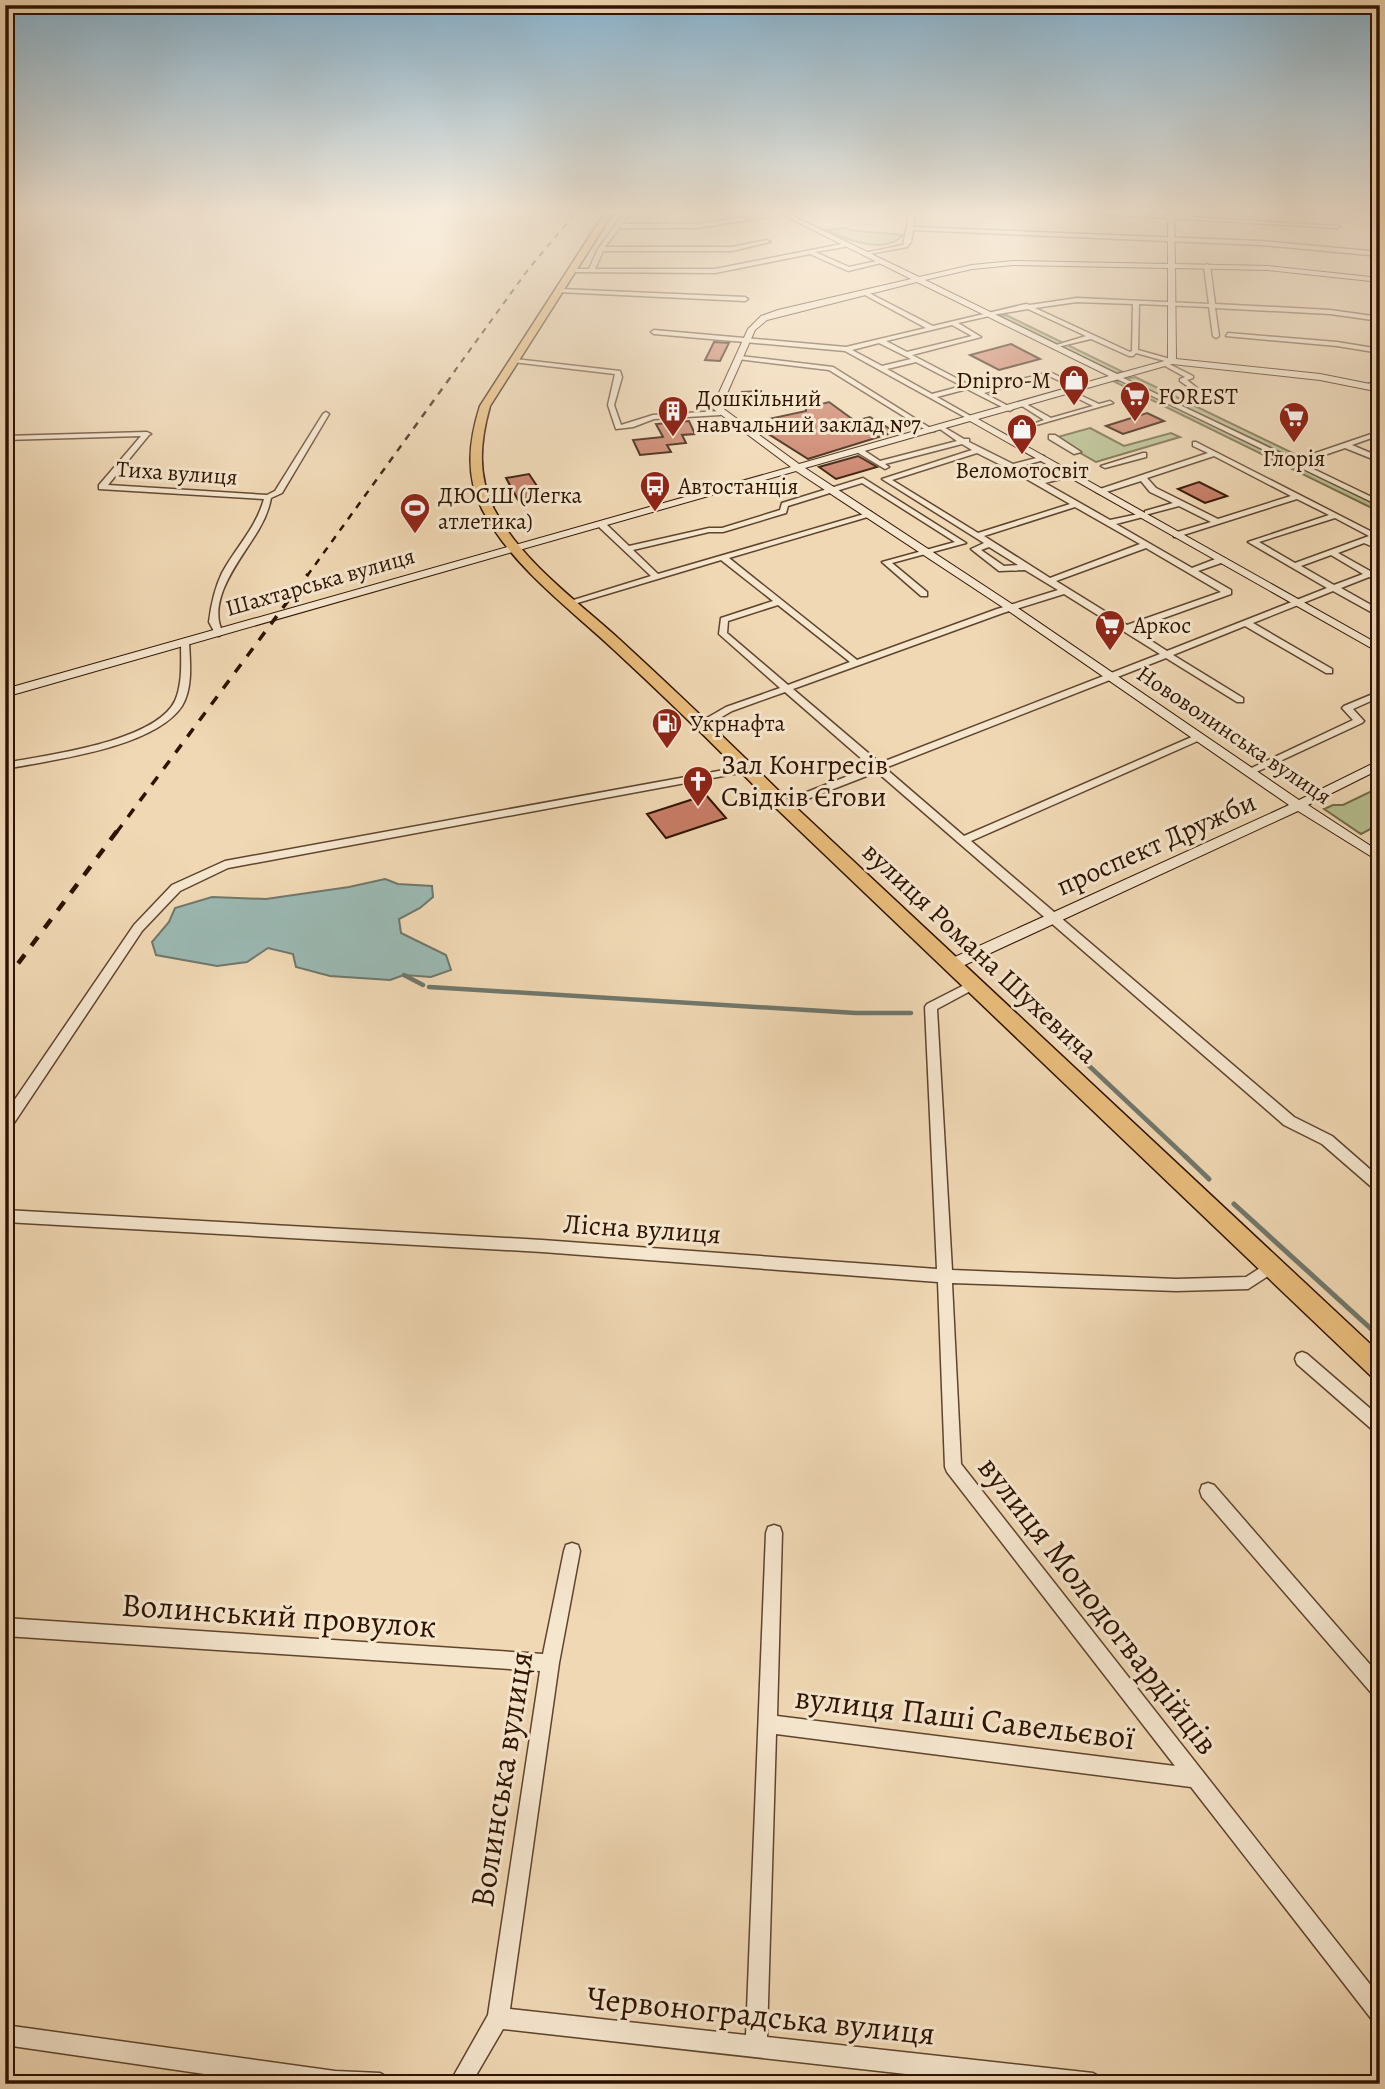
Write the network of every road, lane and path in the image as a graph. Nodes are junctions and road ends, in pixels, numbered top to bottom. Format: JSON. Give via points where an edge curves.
{"nodes":[{"id":1,"x":549,"y":308,"type":"edge"},
{"id":2,"x":797,"y":308,"type":"edge"},
{"id":3,"x":895,"y":308,"type":"edge"},
{"id":4,"x":978,"y":308,"type":"edge"},
{"id":5,"x":1014,"y":308,"type":"edge"},
{"id":6,"x":1031,"y":308,"type":"edge"},
{"id":7,"x":1136,"y":308,"type":"edge"},
{"id":8,"x":1171,"y":308,"type":"edge"},
{"id":9,"x":1211,"y":308,"type":"edge"},
{"id":10,"x":1270,"y":308,"type":"edge"},
{"id":11,"x":989,"y":314,"type":"junction"},
{"id":12,"x":1380,"y":318,"type":"edge"},
{"id":13,"x":953,"y":323,"type":"junction"},
{"id":14,"x":932,"y":328,"type":"junction"},
{"id":15,"x":654,"y":332,"type":"dead end"},
{"id":16,"x":914,"y":332,"type":"junction"},
{"id":17,"x":1228,"y":335,"type":"dead end"},
{"id":18,"x":1216,"y":336,"type":"dead end"},
{"id":19,"x":1091,"y":337,"type":"junction"},
{"id":20,"x":747,"y":340,"type":"junction"},
{"id":21,"x":879,"y":340,"type":"junction"},
{"id":22,"x":943,"y":345,"type":"junction"},
{"id":23,"x":1055,"y":347,"type":"junction"},
{"id":24,"x":846,"y":349,"type":"junction"},
{"id":25,"x":1135,"y":351,"type":"junction"},
{"id":26,"x":1380,"y":351,"type":"edge"},
{"id":27,"x":907,"y":354,"type":"junction"},
{"id":28,"x":740,"y":358,"type":"junction"},
{"id":29,"x":916,"y":359,"type":"junction"},
{"id":30,"x":515,"y":361,"type":"junction"},
{"id":31,"x":1169,"y":363,"type":"junction"},
{"id":32,"x":882,"y":368,"type":"junction"},
{"id":33,"x":1119,"y":378,"type":"junction"},
{"id":34,"x":1380,"y":379,"type":"edge"},
{"id":35,"x":1369,"y":386,"type":"junction"},
{"id":36,"x":968,"y":387,"type":"junction"},
{"id":37,"x":1081,"y":389,"type":"junction"},
{"id":38,"x":1195,"y":389,"type":"dead end"},
{"id":39,"x":1380,"y":389,"type":"edge"},
{"id":40,"x":979,"y":392,"type":"junction"},
{"id":41,"x":1069,"y":393,"type":"junction"},
{"id":42,"x":932,"y":396,"type":"junction"},
{"id":43,"x":1110,"y":403,"type":"dead end"},
{"id":44,"x":1024,"y":405,"type":"junction"},
{"id":45,"x":1098,"y":406,"type":"junction"},
{"id":46,"x":1010,"y":409,"type":"junction"},
{"id":47,"x":720,"y":413,"type":"junction"},
{"id":48,"x":326,"y":414,"type":"dead end"},
{"id":49,"x":972,"y":419,"type":"junction"},
{"id":50,"x":1049,"y":420,"type":"junction"},
{"id":51,"x":1034,"y":425,"type":"dead end"},
{"id":52,"x":942,"y":428,"type":"junction"},
{"id":53,"x":931,"y":431,"type":"junction"},
{"id":54,"x":1377,"y":436,"type":"edge"},
{"id":55,"x":1052,"y":437,"type":"dead end"},
{"id":56,"x":5,"y":438,"type":"edge"},
{"id":57,"x":966,"y":442,"type":"junction"},
{"id":58,"x":1196,"y":444,"type":"dead end"},
{"id":59,"x":1345,"y":445,"type":"junction"},
{"id":60,"x":859,"y":451,"type":"junction"},
{"id":61,"x":978,"y":451,"type":"junction"},
{"id":62,"x":1077,"y":452,"type":"dead end"},
{"id":63,"x":1215,"y":453,"type":"junction"},
{"id":64,"x":1143,"y":455,"type":"dead end"},
{"id":65,"x":1041,"y":458,"type":"junction"},
{"id":66,"x":1122,"y":461,"type":"junction"},
{"id":67,"x":1380,"y":462,"type":"edge"},
{"id":68,"x":879,"y":463,"type":"junction"},
{"id":69,"x":1295,"y":463,"type":"junction"},
{"id":70,"x":1012,"y":467,"type":"junction"},
{"id":71,"x":1105,"y":467,"type":"dead end"},
{"id":72,"x":1371,"y":467,"type":"dead end"},
{"id":73,"x":800,"y":469,"type":"junction"},
{"id":74,"x":1069,"y":474,"type":"junction"},
{"id":75,"x":898,"y":475,"type":"junction"},
{"id":76,"x":1146,"y":476,"type":"junction"},
{"id":77,"x":1039,"y":482,"type":"junction"},
{"id":78,"x":832,"y":490,"type":"junction"},
{"id":79,"x":1100,"y":492,"type":"junction"},
{"id":80,"x":1298,"y":496,"type":"junction"},
{"id":81,"x":268,"y":497,"type":"junction"},
{"id":82,"x":1179,"y":503,"type":"junction"},
{"id":83,"x":1076,"y":504,"type":"junction"},
{"id":84,"x":1380,"y":504,"type":"edge"},
{"id":85,"x":868,"y":514,"type":"junction"},
{"id":86,"x":1144,"y":514,"type":"junction"},
{"id":87,"x":1336,"y":515,"type":"junction"},
{"id":88,"x":1218,"y":522,"type":"junction"},
{"id":89,"x":1109,"y":523,"type":"junction"},
{"id":90,"x":601,"y":525,"type":"junction"},
{"id":91,"x":977,"y":536,"type":"junction"},
{"id":92,"x":1177,"y":536,"type":"junction"},
{"id":93,"x":1364,"y":540,"type":"junction"},
{"id":94,"x":989,"y":544,"type":"junction"},
{"id":95,"x":1146,"y":545,"type":"junction"},
{"id":96,"x":514,"y":548,"type":"junction"},
{"id":97,"x":1380,"y":548,"type":"edge"},
{"id":98,"x":628,"y":550,"type":"junction"},
{"id":99,"x":927,"y":552,"type":"junction"},
{"id":100,"x":1331,"y":552,"type":"junction"},
{"id":101,"x":724,"y":558,"type":"junction"},
{"id":102,"x":1221,"y":561,"type":"junction"},
{"id":103,"x":1293,"y":566,"type":"junction"},
{"id":104,"x":1026,"y":567,"type":"junction"},
{"id":105,"x":1380,"y":570,"type":"edge"},
{"id":106,"x":1192,"y":571,"type":"junction"},
{"id":107,"x":1369,"y":574,"type":"junction"},
{"id":108,"x":657,"y":577,"type":"junction"},
{"id":109,"x":1380,"y":580,"type":"edge"},
{"id":110,"x":1049,"y":582,"type":"junction"},
{"id":111,"x":1333,"y":589,"type":"junction"},
{"id":112,"x":1065,"y":591,"type":"junction"},
{"id":113,"x":924,"y":594,"type":"dead end"},
{"id":114,"x":571,"y":602,"type":"junction"},
{"id":115,"x":779,"y":602,"type":"junction"},
{"id":116,"x":1297,"y":603,"type":"junction"},
{"id":117,"x":1380,"y":605,"type":"edge"},
{"id":118,"x":1011,"y":608,"type":"junction"},
{"id":119,"x":1370,"y":609,"type":"junction"},
{"id":120,"x":1380,"y":614,"type":"edge"},
{"id":121,"x":1246,"y":623,"type":"junction"},
{"id":122,"x":1125,"y":629,"type":"junction"},
{"id":123,"x":219,"y":633,"type":"junction"},
{"id":124,"x":186,"y":642,"type":"junction"},
{"id":125,"x":1380,"y":650,"type":"edge"},
{"id":126,"x":1168,"y":654,"type":"junction"},
{"id":127,"x":856,"y":663,"type":"junction"},
{"id":128,"x":1329,"y":671,"type":"dead end"},
{"id":129,"x":1108,"y":677,"type":"junction"},
{"id":130,"x":787,"y":688,"type":"junction"},
{"id":131,"x":5,"y":693,"type":"edge"},
{"id":132,"x":1380,"y":694,"type":"edge"},
{"id":133,"x":1240,"y":700,"type":"dead end"},
{"id":134,"x":703,"y":724,"type":"junction"},
{"id":135,"x":1197,"y":738,"type":"junction"},
{"id":136,"x":1380,"y":764,"type":"edge"},
{"id":137,"x":5,"y":766,"type":"edge"},
{"id":138,"x":880,"y":768,"type":"junction"},
{"id":139,"x":746,"y":769,"type":"junction"},
{"id":140,"x":1248,"y":772,"type":"junction"},
{"id":141,"x":783,"y":805,"type":"junction"},
{"id":142,"x":1300,"y":805,"type":"junction"},
{"id":143,"x":962,"y":841,"type":"junction"},
{"id":144,"x":1380,"y":858,"type":"edge"},
{"id":145,"x":1052,"y":918,"type":"junction"},
{"id":146,"x":951,"y":965,"type":"junction"},
{"id":147,"x":972,"y":985,"type":"junction"},
{"id":148,"x":5,"y":1125,"type":"edge"},
{"id":149,"x":1380,"y":1186,"type":"edge"},
{"id":150,"x":5,"y":1216,"type":"edge"},
{"id":151,"x":1271,"y":1267,"type":"junction"},
{"id":152,"x":945,"y":1276,"type":"junction"},
{"id":153,"x":1302,"y":1359,"type":"dead end"},
{"id":154,"x":1380,"y":1369,"type":"edge"},
{"id":155,"x":1380,"y":1427,"type":"edge"},
{"id":156,"x":1208,"y":1491,"type":"dead end"},
{"id":157,"x":774,"y":1533,"type":"dead end"},
{"id":158,"x":572,"y":1551,"type":"dead end"},
{"id":159,"x":5,"y":1627,"type":"edge"},
{"id":160,"x":550,"y":1663,"type":"junction"},
{"id":161,"x":1380,"y":1690,"type":"edge"},
{"id":162,"x":769,"y":1724,"type":"junction"},
{"id":163,"x":1195,"y":1778,"type":"junction"},
{"id":164,"x":1380,"y":2014,"type":"edge"},
{"id":165,"x":498,"y":2018,"type":"junction"},
{"id":166,"x":5,"y":2035,"type":"edge"},
{"id":167,"x":756,"y":2045,"type":"junction"},
{"id":168,"x":380,"y":2084,"type":"edge"},
{"id":169,"x":458,"y":2084,"type":"edge"},
{"id":170,"x":1093,"y":2084,"type":"edge"}],
"edges":[{"from":1,"to":30,"type":"main road","name":"вулиця Романа Шухевича"},
{"from":2,"to":20,"type":"street","via":[[758,324]]},
{"from":3,"to":14,"type":"street"},
{"from":4,"to":11,"type":"street"},
{"from":5,"to":11,"type":"street"},
{"from":6,"to":19,"type":"street"},
{"from":7,"to":25,"type":"street"},
{"from":8,"to":31,"type":"street"},
{"from":9,"to":18,"type":"street"},
{"from":10,"to":12,"type":"street"},
{"from":11,"to":13,"type":"street"},
{"from":11,"to":23,"type":"street"},
{"from":13,"to":14,"type":"street"},
{"from":13,"to":22,"type":"street","via":[[978,337]]},
{"from":14,"to":16,"type":"street"},
{"from":15,"to":20,"type":"street"},
{"from":16,"to":21,"type":"street"},
{"from":16,"to":22,"type":"street"},
{"from":17,"to":26,"type":"street"},
{"from":19,"to":23,"type":"street"},
{"from":19,"to":25,"type":"street","via":[[1131,355]]},
{"from":20,"to":24,"type":"street"},
{"from":20,"to":28,"type":"street"},
{"from":21,"to":24,"type":"street"},
{"from":21,"to":27,"type":"street"},
{"from":22,"to":27,"type":"street"},
{"from":23,"to":33,"type":"street"},
{"from":24,"to":32,"type":"street"},
{"from":25,"to":31,"type":"street"},
{"from":27,"to":29,"type":"street"},
{"from":28,"to":47,"type":"street","via":[[717,400]]},
{"from":28,"to":53,"type":"street","via":[[831,368]]},
{"from":29,"to":32,"type":"street"},
{"from":29,"to":36,"type":"street"},
{"from":30,"to":47,"type":"street","via":[[618,372],[611,405],[618,428],[653,417]]},
{"from":30,"to":96,"type":"main road","name":"вулиця Романа Шухевича","via":[[485,406],[474,453],[475,478],[485,503]]},
{"from":31,"to":33,"type":"street","name":"Шахтарська вулиця"},
{"from":31,"to":35,"type":"street"},
{"from":31,"to":38,"type":"street","via":[[1191,377],[1182,380]]},
{"from":32,"to":42,"type":"street"},
{"from":33,"to":37,"type":"street","name":"Шахтарська вулиця"},
{"from":33,"to":69,"type":"street"},
{"from":34,"to":35,"type":"street"},
{"from":35,"to":39,"type":"street"},
{"from":36,"to":40,"type":"street"},
{"from":36,"to":42,"type":"street"},
{"from":37,"to":40,"type":"street","via":[[1050,374]]},
{"from":37,"to":41,"type":"street","name":"Шахтарська вулиця"},
{"from":40,"to":46,"type":"street"},
{"from":41,"to":44,"type":"street","name":"Шахтарська вулиця"},
{"from":41,"to":45,"type":"street"},
{"from":42,"to":49,"type":"street"},
{"from":43,"to":45,"type":"street"},
{"from":44,"to":46,"type":"street","name":"Шахтарська вулиця"},
{"from":44,"to":50,"type":"street"},
{"from":45,"to":50,"type":"street"},
{"from":46,"to":49,"type":"street","name":"Шахтарська вулиця"},
{"from":47,"to":73,"type":"street","name":"Нововолинська вулиця"},
{"from":48,"to":81,"type":"street","via":[[278,492]]},
{"from":49,"to":52,"type":"street","name":"Шахтарська вулиця"},
{"from":49,"to":65,"type":"street"},
{"from":50,"to":51,"type":"street"},
{"from":52,"to":53,"type":"street","name":"Шахтарська вулиця"},
{"from":52,"to":57,"type":"street"},
{"from":53,"to":60,"type":"street","name":"Шахтарська вулиця"},
{"from":54,"to":59,"type":"street"},
{"from":55,"to":62,"type":"street"},
{"from":56,"to":81,"type":"street","name":"Тиха вулиця","via":[[147,435],[102,487]]},
{"from":57,"to":61,"type":"street"},
{"from":57,"to":68,"type":"street"},
{"from":58,"to":63,"type":"street"},
{"from":59,"to":67,"type":"street"},
{"from":59,"to":69,"type":"street"},
{"from":60,"to":68,"type":"street"},
{"from":60,"to":73,"type":"street","name":"Шахтарська вулиця"},
{"from":61,"to":70,"type":"street"},
{"from":61,"to":75,"type":"street"},
{"from":63,"to":76,"type":"street"},
{"from":63,"to":80,"type":"street"},
{"from":64,"to":66,"type":"street"},
{"from":65,"to":70,"type":"street"},
{"from":65,"to":74,"type":"street"},
{"from":66,"to":71,"type":"street"},
{"from":66,"to":76,"type":"street"},
{"from":67,"to":72,"type":"street"},
{"from":68,"to":75,"type":"street"},
{"from":69,"to":84,"type":"street"},
{"from":70,"to":77,"type":"street"},
{"from":73,"to":78,"type":"street","name":"Нововолинська вулиця"},
{"from":73,"to":90,"type":"street","name":"Шахтарська вулиця"},
{"from":74,"to":77,"type":"street"},
{"from":74,"to":79,"type":"street"},
{"from":75,"to":91,"type":"street","via":[[886,479]]},
{"from":76,"to":79,"type":"street"},
{"from":76,"to":82,"type":"street","via":[[1153,490]]},
{"from":77,"to":83,"type":"street"},
{"from":78,"to":85,"type":"street","name":"Нововолинська вулиця"},
{"from":78,"to":98,"type":"street","via":[[723,530]]},
{"from":78,"to":99,"type":"street","via":[[863,480],[962,543]]},
{"from":79,"to":86,"type":"street"},
{"from":80,"to":87,"type":"street"},
{"from":80,"to":88,"type":"street"},
{"from":81,"to":123,"type":"street","name":"Тиха вулиця","via":[[263,518],[219,594],[214,622]]},
{"from":82,"to":86,"type":"street"},
{"from":82,"to":88,"type":"street"},
{"from":83,"to":89,"type":"street"},
{"from":83,"to":91,"type":"street"},
{"from":85,"to":99,"type":"street","name":"Нововолинська вулиця"},
{"from":85,"to":101,"type":"street"},
{"from":86,"to":89,"type":"street"},
{"from":86,"to":92,"type":"street"},
{"from":87,"to":93,"type":"street","via":[[1376,536]]},
{"from":87,"to":103,"type":"street","via":[[1252,542]]},
{"from":88,"to":92,"type":"street"},
{"from":89,"to":95,"type":"street"},
{"from":90,"to":96,"type":"street","name":"Шахтарська вулиця"},
{"from":90,"to":98,"type":"street"},
{"from":91,"to":94,"type":"street"},
{"from":92,"to":102,"type":"street"},
{"from":93,"to":97,"type":"street"},
{"from":93,"to":100,"type":"street"},
{"from":94,"to":104,"type":"street"},
{"from":94,"to":104,"type":"street","via":[[975,549],[1002,569]]},
{"from":95,"to":106,"type":"street"},
{"from":95,"to":110,"type":"street"},
{"from":96,"to":114,"type":"main road","name":"вулиця Романа Шухевича"},
{"from":96,"to":123,"type":"street","name":"Шахтарська вулиця"},
{"from":98,"to":108,"type":"street"},
{"from":99,"to":113,"type":"street","via":[[886,562]]},
{"from":99,"to":118,"type":"street","name":"Нововолинська вулиця"},
{"from":100,"to":103,"type":"street"},
{"from":100,"to":107,"type":"street"},
{"from":101,"to":108,"type":"street"},
{"from":101,"to":115,"type":"street"},
{"from":102,"to":106,"type":"street"},
{"from":102,"to":116,"type":"street"},
{"from":103,"to":111,"type":"street"},
{"from":104,"to":110,"type":"street"},
{"from":105,"to":107,"type":"street"},
{"from":106,"to":122,"type":"street","via":[[1228,592]]},
{"from":107,"to":109,"type":"street"},
{"from":107,"to":111,"type":"street"},
{"from":108,"to":114,"type":"street"},
{"from":110,"to":112,"type":"street"},
{"from":111,"to":116,"type":"street"},
{"from":111,"to":119,"type":"street"},
{"from":112,"to":118,"type":"street"},
{"from":112,"to":122,"type":"street"},
{"from":114,"to":134,"type":"main road","name":"вулиця Романа Шухевича"},
{"from":115,"to":127,"type":"street"},
{"from":115,"to":130,"type":"street","via":[[724,620],[723,634]]},
{"from":116,"to":121,"type":"street"},
{"from":116,"to":125,"type":"street"},
{"from":117,"to":119,"type":"street"},
{"from":118,"to":127,"type":"street"},
{"from":118,"to":129,"type":"street","name":"Нововолинська вулиця"},
{"from":119,"to":120,"type":"street"},
{"from":121,"to":126,"type":"street"},
{"from":121,"to":128,"type":"street"},
{"from":122,"to":126,"type":"street"},
{"from":123,"to":124,"type":"street","name":"Шахтарська вулиця"},
{"from":124,"to":131,"type":"street","name":"Шахтарська вулиця"},
{"from":124,"to":137,"type":"street","via":[[185,682],[177,706],[156,727],[133,738]]},
{"from":126,"to":129,"type":"street"},
{"from":126,"to":133,"type":"street"},
{"from":127,"to":130,"type":"street"},
{"from":129,"to":135,"type":"street","name":"Нововолинська вулиця"},
{"from":129,"to":138,"type":"street"},
{"from":130,"to":134,"type":"street","via":[[729,709]]},
{"from":130,"to":138,"type":"street"},
{"from":132,"to":140,"type":"street","via":[[1347,708],[1359,721]]},
{"from":134,"to":139,"type":"main road","name":"вулиця Романа Шухевича"},
{"from":135,"to":140,"type":"street","name":"Нововолинська вулиця"},
{"from":135,"to":143,"type":"street"},
{"from":136,"to":142,"type":"street","name":"проспект Дружби"},
{"from":138,"to":141,"type":"street"},
{"from":138,"to":143,"type":"street"},
{"from":139,"to":141,"type":"main road","name":"вулиця Романа Шухевича"},
{"from":139,"to":148,"type":"street","via":[[225,865],[176,888],[138,928]]},
{"from":140,"to":142,"type":"street","name":"Нововолинська вулиця"},
{"from":141,"to":146,"type":"main road","name":"вулиця Романа Шухевича"},
{"from":142,"to":144,"type":"street","name":"Нововолинська вулиця"},
{"from":142,"to":145,"type":"street","name":"проспект Дружби"},
{"from":143,"to":145,"type":"street"},
{"from":145,"to":146,"type":"street","name":"проспект Дружби"},
{"from":145,"to":149,"type":"street","via":[[1289,1121],[1327,1140]]},
{"from":146,"to":147,"type":"main road","name":"вулиця Романа Шухевича"},
{"from":147,"to":151,"type":"main road","name":"вулиця Романа Шухевича"},
{"from":147,"to":152,"type":"street","name":"вулиця Молодогвардійців","via":[[931,1007]]},
{"from":150,"to":152,"type":"street","name":"Лісна вулиця","via":[[542,1246]]},
{"from":151,"to":152,"type":"street","name":"Лісна вулиця","via":[[1248,1283],[1176,1285]]},
{"from":151,"to":154,"type":"main road","name":"вулиця Романа Шухевича"},
{"from":152,"to":163,"type":"street","name":"вулиця Молодогвардійців","via":[[953,1466]]},
{"from":153,"to":155,"type":"street"},
{"from":156,"to":161,"type":"street"},
{"from":157,"to":162,"type":"street","name":"вулиця Паші Савельєвої"},
{"from":158,"to":160,"type":"street","name":"Волинська вулиця"},
{"from":159,"to":160,"type":"street","name":"Волинський провулок"},
{"from":160,"to":165,"type":"street","name":"Волинська вулиця"},
{"from":162,"to":163,"type":"street","name":"вулиця Паші Савельєвої"},
{"from":162,"to":167,"type":"street","name":"вулиця Паші Савельєвої"},
{"from":163,"to":164,"type":"street","name":"вулиця Молодогвардійців"},
{"from":165,"to":167,"type":"street","name":"Червоноградська вулиця"},
{"from":165,"to":169,"type":"street"},
{"from":166,"to":168,"type":"street","via":[[335,2082]]},
{"from":167,"to":170,"type":"street","name":"Червоноградська вулиця"}]}
